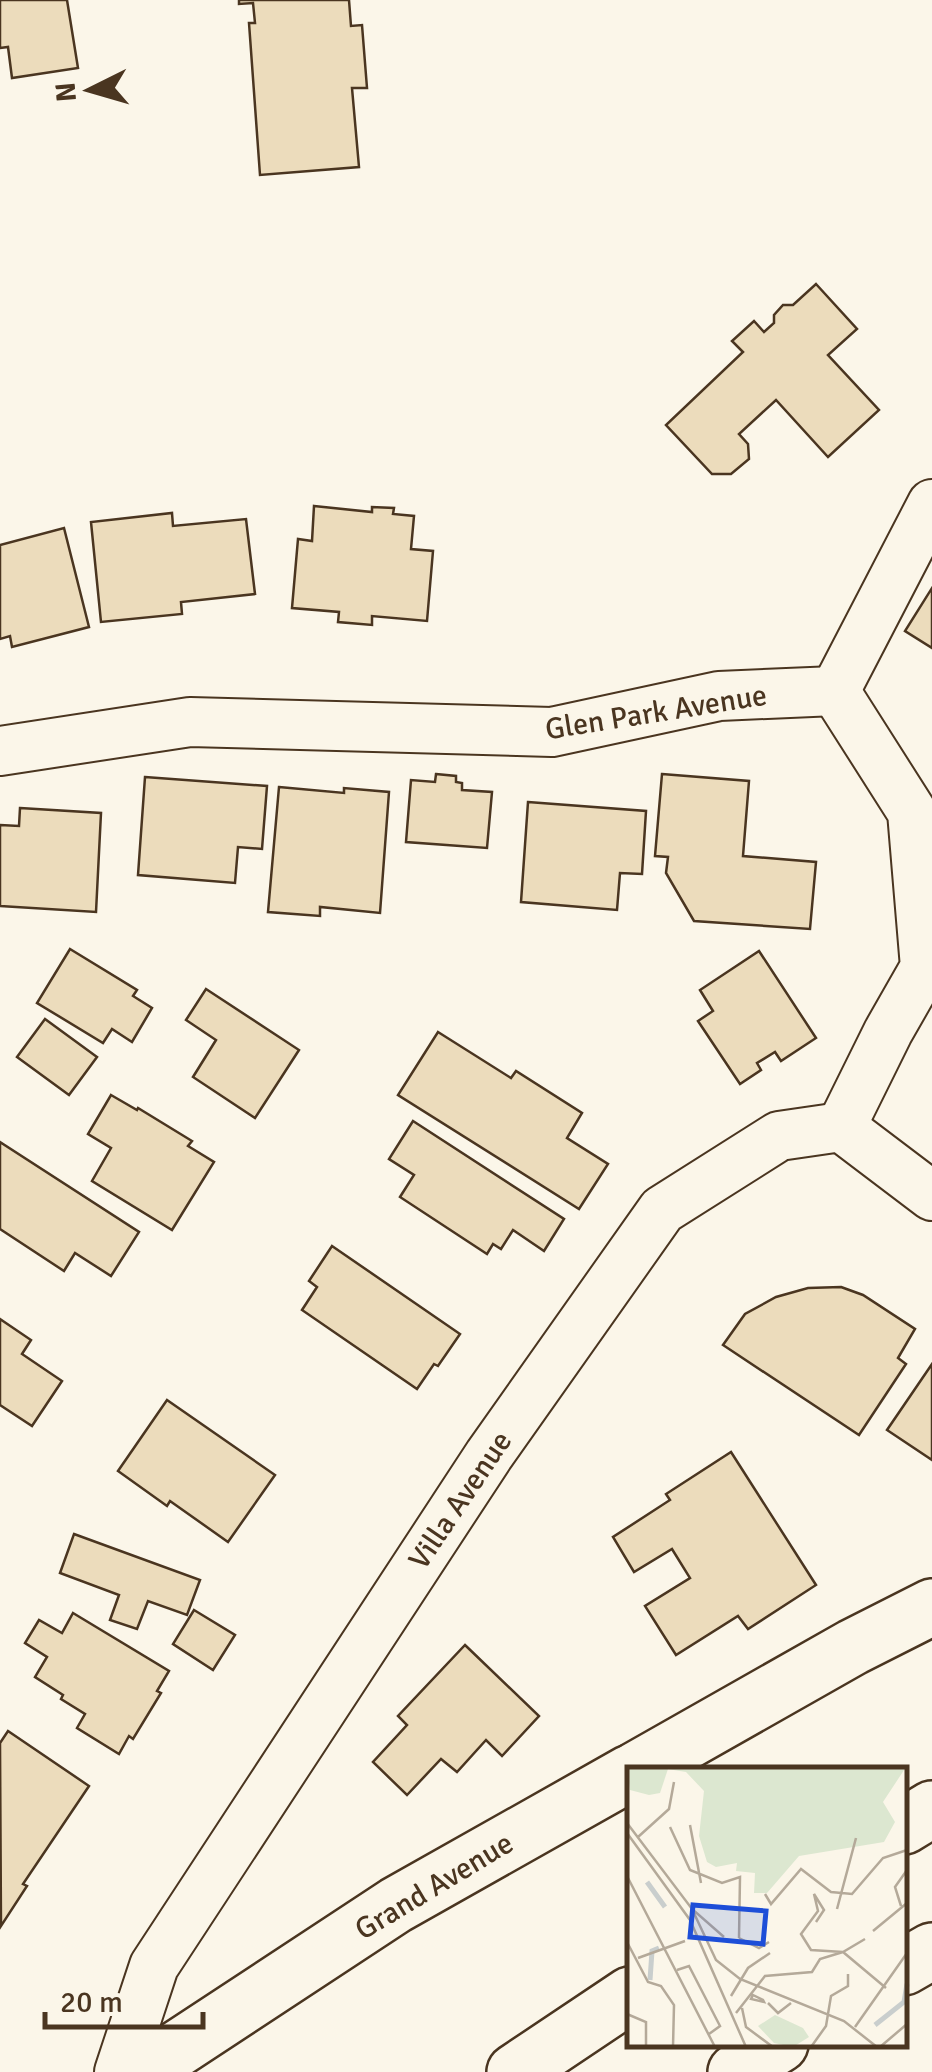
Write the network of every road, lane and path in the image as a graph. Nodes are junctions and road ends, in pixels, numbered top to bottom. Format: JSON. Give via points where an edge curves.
{"nodes":[{"id":1,"x":932,"y":504,"type":"edge"},
{"id":2,"x":835,"y":690,"type":"junction"},
{"id":3,"x":0,"y":751,"type":"edge"},
{"id":4,"x":841,"y":1127,"type":"junction"},
{"id":5,"x":932,"y":1196,"type":"edge"},
{"id":6,"x":932,"y":1606,"type":"edge"},
{"id":7,"x":640,"y":1767,"type":"edge"},
{"id":8,"x":627,"y":1774,"type":"edge"},
{"id":9,"x":932,"y":1810,"type":"edge"},
{"id":10,"x":907,"y":1824,"type":"edge"},
{"id":11,"x":932,"y":1951,"type":"edge"},
{"id":12,"x":907,"y":1965,"type":"edge"},
{"id":13,"x":627,"y":1997,"type":"edge"},
{"id":14,"x":775,"y":2047,"type":"edge"},
{"id":15,"x":119,"y":2072,"type":"edge"},
{"id":16,"x":142,"y":2072,"type":"edge"},
{"id":17,"x":515,"y":2072,"type":"edge"},
{"id":18,"x":736,"y":2072,"type":"edge"}],
"edges":[{"from":1,"to":2,"type":"street"},
{"from":2,"to":3,"type":"street","name":"Glen Park Avenue","via":[[719,696],[552,732],[190,722]]},
{"from":2,"to":4,"type":"street","via":[[912,812],[925,967]]},
{"from":4,"to":5,"type":"street"},
{"from":4,"to":15,"type":"street","name":"Villa Avenue","via":[[778,1136],[662,1210],[489,1455],[154,1966]]},
{"from":6,"to":7,"type":"main road","name":"Grand Avenue"},
{"from":8,"to":16,"type":"main road","name":"Grand Avenue","via":[[396,1905]]},
{"from":9,"to":10,"type":"main road"},
{"from":11,"to":12,"type":"main road"},
{"from":13,"to":17,"type":"main road"},
{"from":14,"to":18,"type":"main road"}]}
